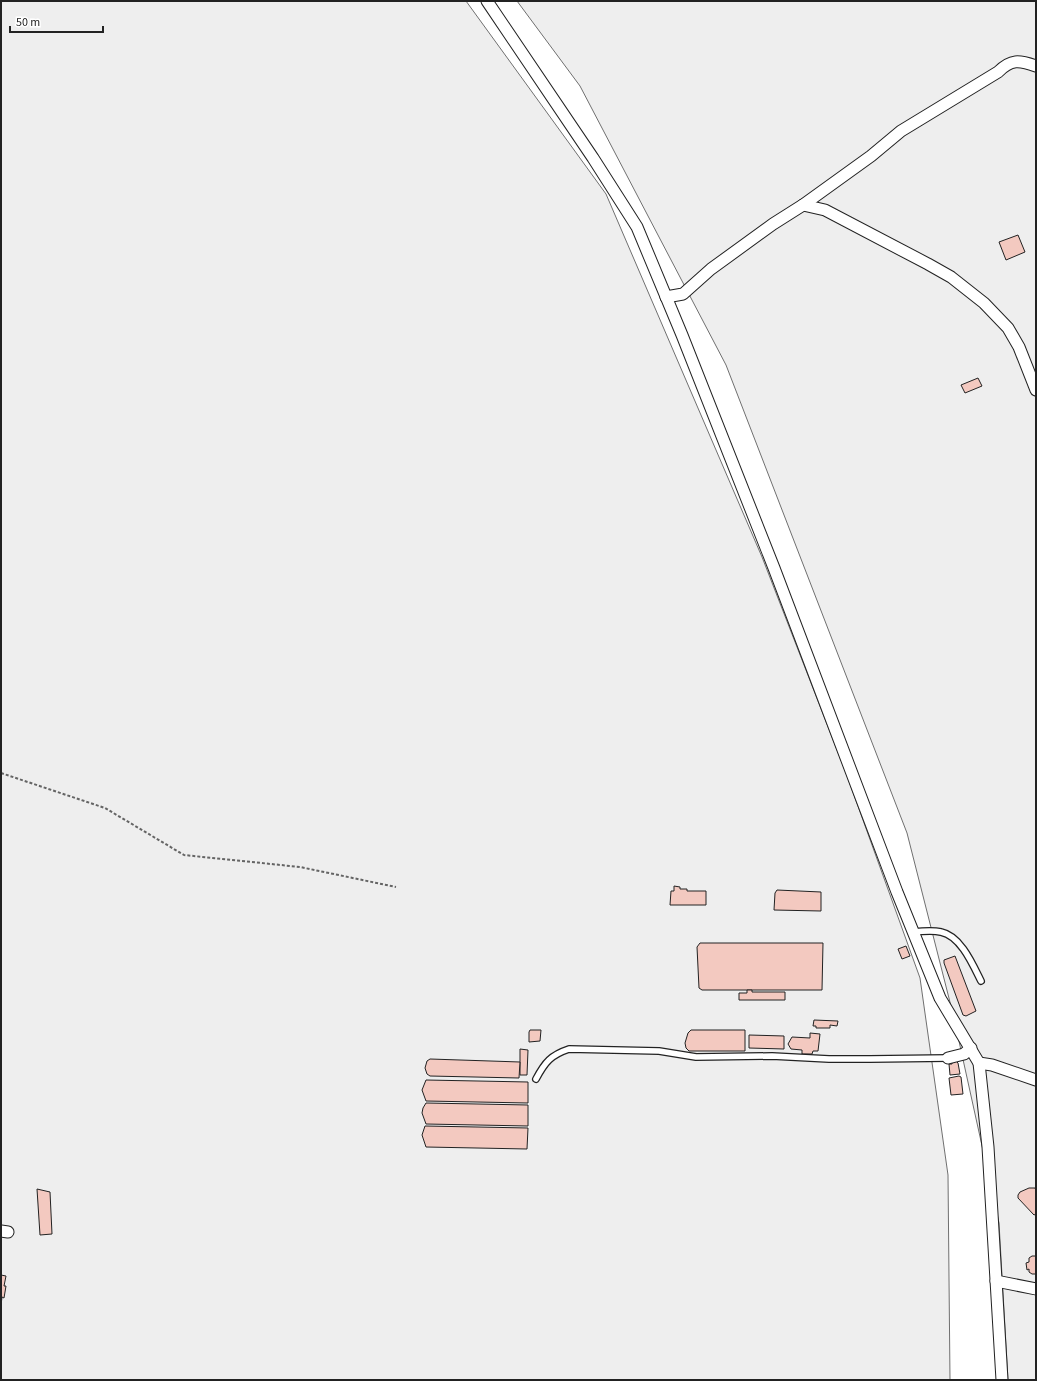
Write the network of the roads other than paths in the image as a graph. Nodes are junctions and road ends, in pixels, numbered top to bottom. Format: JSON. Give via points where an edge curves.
{"nodes":[{"id":1,"x":487,"y":1,"type":"edge"},
{"id":2,"x":1036,"y":66,"type":"edge"},
{"id":3,"x":803,"y":205,"type":"junction"},
{"id":4,"x":666,"y":297,"type":"junction"},
{"id":5,"x":1036,"y":390,"type":"edge"},
{"id":6,"x":913,"y":932,"type":"junction"},
{"id":7,"x":981,"y":981,"type":"dead end"},
{"id":8,"x":971,"y":1048,"type":"junction"},
{"id":9,"x":948,"y":1058,"type":"joint"},
{"id":10,"x":979,"y":1063,"type":"junction"},
{"id":11,"x":536,"y":1078,"type":"dead end"},
{"id":12,"x":1036,"y":1080,"type":"edge"},
{"id":13,"x":996,"y":1281,"type":"junction"},
{"id":14,"x":1036,"y":1289,"type":"edge"},
{"id":15,"x":1002,"y":1380,"type":"edge"}],
"edges":[{"from":1,"to":4,"type":"street","via":[[637,227]]},
{"from":2,"to":3,"type":"street","via":[[1014,61],[1006,65],[901,131]]},
{"from":3,"to":4,"type":"street","via":[[711,269],[682,294]]},
{"from":3,"to":5,"type":"street","via":[[825,210],[928,264],[951,277],[984,303],[1008,328],[1019,347]]},
{"from":4,"to":6,"type":"street","via":[[774,568]]},
{"from":6,"to":7,"type":"lane","via":[[942,932],[954,938],[965,951]]},
{"from":6,"to":8,"type":"street","via":[[940,998]]},
{"from":8,"to":9,"type":"street","via":[[964,1054]]},
{"from":8,"to":10,"type":"street"},
{"from":9,"to":11,"type":"lane","via":[[863,1060],[772,1056],[696,1057],[659,1051],[569,1049],[555,1054],[543,1065]]},
{"from":10,"to":12,"type":"street"},
{"from":10,"to":13,"type":"street","via":[[988,1147]]},
{"from":13,"to":14,"type":"street"},
{"from":13,"to":15,"type":"street"}]}
